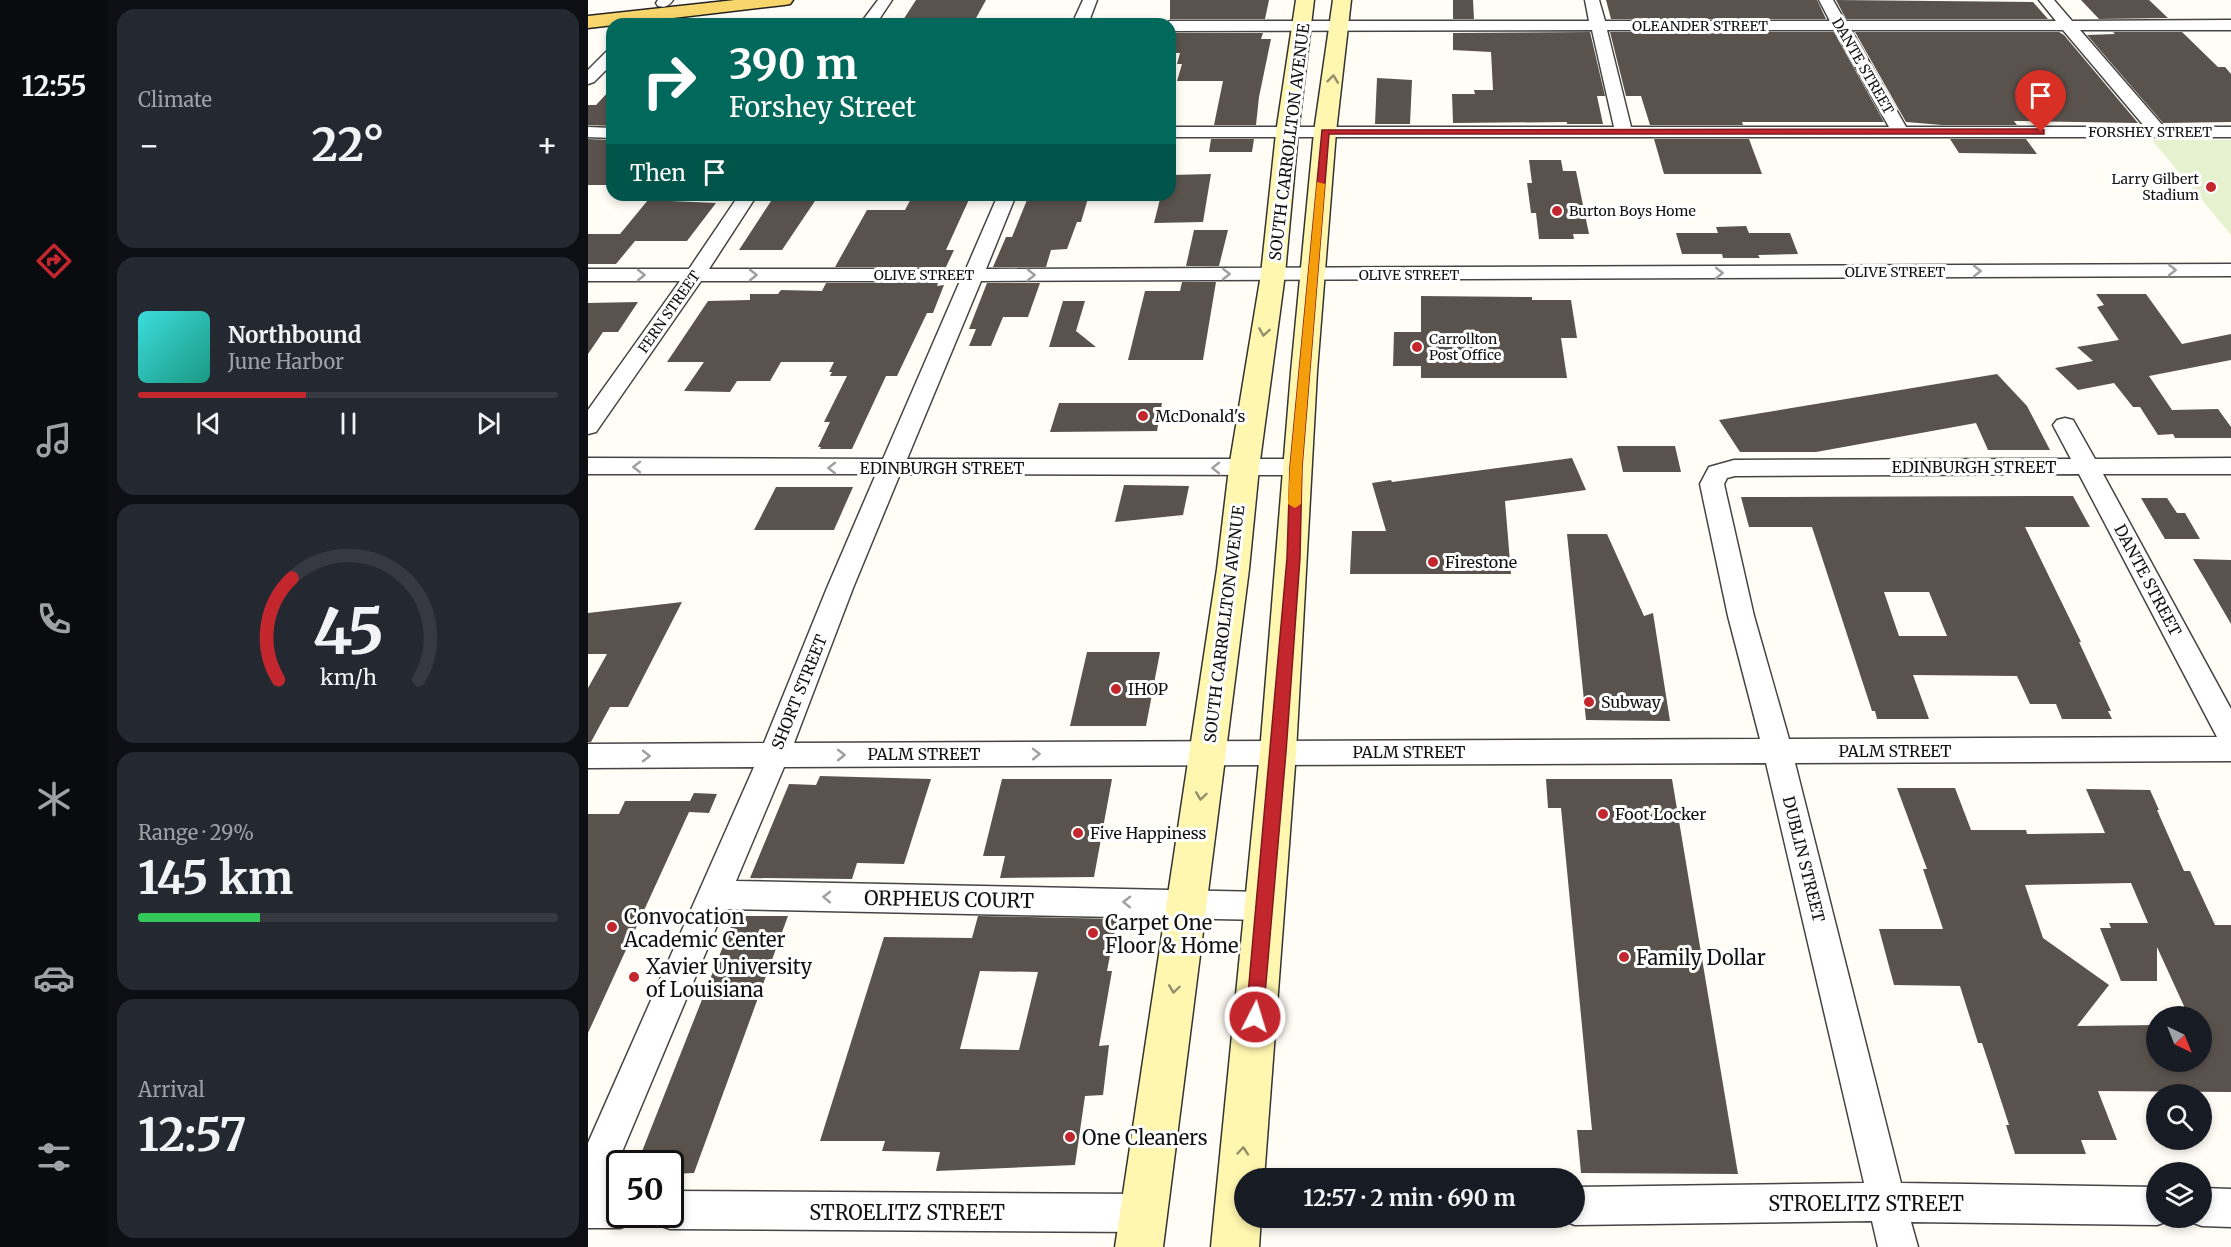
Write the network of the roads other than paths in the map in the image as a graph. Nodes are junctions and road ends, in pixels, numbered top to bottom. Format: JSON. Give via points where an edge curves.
{"nodes":[{"id":1,"x":692,"y":0,"type":"edge"},
{"id":2,"x":784,"y":0,"type":"edge"},
{"id":3,"x":885,"y":0,"type":"edge"},
{"id":4,"x":1090,"y":0,"type":"edge"},
{"id":5,"x":1305,"y":0,"type":"edge"},
{"id":6,"x":1342,"y":0,"type":"edge"},
{"id":7,"x":1592,"y":0,"type":"edge"},
{"id":8,"x":1826,"y":0,"type":"edge"},
{"id":9,"x":2046,"y":0,"type":"edge"},
{"id":10,"x":588,"y":11,"type":"edge"},
{"id":11,"x":656,"y":11,"type":"edge"},
{"id":12,"x":613,"y":18,"type":"edge"},
{"id":13,"x":872,"y":18,"type":"edge"},
{"id":14,"x":1082,"y":18,"type":"edge"},
{"id":15,"x":606,"y":19,"type":"edge"},
{"id":16,"x":588,"y":22,"type":"edge"},
{"id":17,"x":1303,"y":25,"type":"junction"},
{"id":18,"x":1340,"y":25,"type":"junction"},
{"id":19,"x":2231,"y":25,"type":"edge"},
{"id":20,"x":1176,"y":26,"type":"edge"},
{"id":21,"x":1840,"y":26,"type":"junction"},
{"id":22,"x":2068,"y":26,"type":"junction"},
{"id":23,"x":1599,"y":27,"type":"junction"},
{"id":24,"x":606,"y":61,"type":"edge"},
{"id":25,"x":588,"y":79,"type":"edge"},
{"id":26,"x":1900,"y":131,"type":"junction"},
{"id":27,"x":588,"y":132,"type":"edge"},
{"id":28,"x":1176,"y":132,"type":"edge"},
{"id":29,"x":1325,"y":132,"type":"junction"},
{"id":30,"x":2159,"y":132,"type":"junction"},
{"id":31,"x":2231,"y":132,"type":"edge"},
{"id":32,"x":606,"y":133,"type":"edge"},
{"id":33,"x":1287,"y":133,"type":"junction"},
{"id":34,"x":1624,"y":133,"type":"junction"},
{"id":35,"x":744,"y":201,"type":"edge"},
{"id":36,"x":1004,"y":201,"type":"edge"},
{"id":37,"x":2231,"y":270,"type":"edge"},
{"id":38,"x":1273,"y":274,"type":"junction"},
{"id":39,"x":588,"y":275,"type":"edge"},
{"id":40,"x":695,"y":275,"type":"junction"},
{"id":41,"x":1312,"y":275,"type":"junction"},
{"id":42,"x":973,"y":276,"type":"junction"},
{"id":43,"x":2065,"y":425,"type":"dead end"},
{"id":44,"x":588,"y":427,"type":"edge"},
{"id":45,"x":588,"y":466,"type":"edge"},
{"id":46,"x":2088,"y":466,"type":"junction"},
{"id":47,"x":2231,"y":466,"type":"edge"},
{"id":48,"x":1296,"y":467,"type":"junction"},
{"id":49,"x":891,"y":468,"type":"junction"},
{"id":50,"x":1244,"y":468,"type":"junction"},
{"id":51,"x":1718,"y":473,"type":"joint"},
{"id":52,"x":2231,"y":736,"type":"edge"},
{"id":53,"x":2231,"y":749,"type":"edge"},
{"id":54,"x":1208,"y":752,"type":"junction"},
{"id":55,"x":1278,"y":752,"type":"junction"},
{"id":56,"x":1778,"y":752,"type":"junction"},
{"id":57,"x":588,"y":756,"type":"edge"},
{"id":58,"x":774,"y":756,"type":"junction"},
{"id":59,"x":712,"y":895,"type":"junction"},
{"id":60,"x":1186,"y":902,"type":"junction"},
{"id":61,"x":1264,"y":906,"type":"junction"},
{"id":62,"x":1243,"y":1168,"type":"edge"},
{"id":63,"x":588,"y":1187,"type":"edge"},
{"id":64,"x":1886,"y":1202,"type":"junction"},
{"id":65,"x":1585,"y":1206,"type":"edge"},
{"id":66,"x":2146,"y":1206,"type":"edge"},
{"id":67,"x":2212,"y":1207,"type":"edge"},
{"id":68,"x":2231,"y":1208,"type":"edge"},
{"id":69,"x":588,"y":1209,"type":"edge"},
{"id":70,"x":606,"y":1209,"type":"edge"},
{"id":71,"x":684,"y":1211,"type":"edge"},
{"id":72,"x":1141,"y":1230,"type":"edge"},
{"id":73,"x":1898,"y":1247,"type":"edge"}],
"edges":[{"from":1,"to":11,"type":"main road"},
{"from":2,"to":11,"type":"main road"},
{"from":3,"to":13,"type":"street"},
{"from":4,"to":14,"type":"street"},
{"from":5,"to":17,"type":"main road","name":"SOUTH CARROLLTON AVENUE"},
{"from":6,"to":18,"type":"main road","name":"SOUTH CARROLLTON AVENUE"},
{"from":7,"to":23,"type":"street"},
{"from":8,"to":21,"type":"street","name":"DANTE STREET"},
{"from":9,"to":22,"type":"street"},
{"from":10,"to":11,"type":"main road"},
{"from":11,"to":12,"type":"main road"},
{"from":15,"to":16,"type":"main road"},
{"from":17,"to":18,"type":"street","name":"OLEANDER STREET"},
{"from":17,"to":20,"type":"street","name":"OLEANDER STREET"},
{"from":17,"to":33,"type":"main road","name":"SOUTH CARROLLTON AVENUE"},
{"from":18,"to":23,"type":"street","name":"OLEANDER STREET"},
{"from":29,"to":18,"type":"main road","name":"SOUTH CARROLLTON AVENUE","one_way":true},
{"from":19,"to":22,"type":"street","name":"OLEANDER STREET"},
{"from":21,"to":22,"type":"street","name":"OLEANDER STREET"},
{"from":21,"to":23,"type":"street","name":"OLEANDER STREET"},
{"from":21,"to":26,"type":"street","name":"DANTE STREET"},
{"from":22,"to":30,"type":"street"},
{"from":23,"to":34,"type":"street"},
{"from":24,"to":25,"type":"street"},
{"from":26,"to":30,"type":"street","name":"FORSHEY STREET"},
{"from":26,"to":34,"type":"street","name":"FORSHEY STREET"},
{"from":27,"to":32,"type":"street"},
{"from":28,"to":33,"type":"street","name":"FORSHEY STREET"},
{"from":29,"to":33,"type":"street","name":"FORSHEY STREET"},
{"from":29,"to":34,"type":"street","name":"FORSHEY STREET"},
{"from":29,"to":41,"type":"main road","name":"SOUTH CARROLLTON AVENUE"},
{"from":30,"to":31,"type":"street","name":"FORSHEY STREET"},
{"from":33,"to":38,"type":"main road","name":"SOUTH CARROLLTON AVENUE"},
{"from":35,"to":40,"type":"street","name":"FERN STREET"},
{"from":36,"to":42,"type":"street","name":"SHORT STREET"},
{"from":41,"to":37,"type":"street","name":"OLIVE STREET","one_way":true},
{"from":38,"to":41,"type":"street","name":"OLIVE STREET"},
{"from":42,"to":38,"type":"street","name":"OLIVE STREET","one_way":true},
{"from":38,"to":50,"type":"main road","name":"SOUTH CARROLLTON AVENUE","one_way":true},
{"from":39,"to":40,"type":"street","name":"OLIVE STREET","one_way":true},
{"from":40,"to":42,"type":"street","name":"OLIVE STREET","one_way":true},
{"from":40,"to":44,"type":"street","name":"FERN STREET"},
{"from":41,"to":48,"type":"main road","name":"SOUTH CARROLLTON AVENUE"},
{"from":42,"to":49,"type":"street","name":"SHORT STREET"},
{"from":43,"to":46,"type":"street","name":"DANTE STREET"},
{"from":49,"to":45,"type":"street","name":"EDINBURGH STREET","one_way":true},
{"from":46,"to":47,"type":"street","name":"EDINBURGH STREET"},
{"from":46,"to":51,"type":"street","name":"EDINBURGH STREET","via":[[1734,468]]},
{"from":46,"to":52,"type":"street","name":"DANTE STREET"},
{"from":48,"to":50,"type":"street","name":"EDINBURGH STREET"},
{"from":48,"to":55,"type":"main road","name":"SOUTH CARROLLTON AVENUE"},
{"from":50,"to":49,"type":"street","name":"EDINBURGH STREET","one_way":true},
{"from":49,"to":58,"type":"street","name":"SHORT STREET"},
{"from":50,"to":54,"type":"main road","name":"SOUTH CARROLLTON AVENUE"},
{"from":51,"to":56,"type":"street","name":"DUBLIN STREET","via":[[1712,484],[1741,616]]},
{"from":53,"to":56,"type":"street","name":"PALM STREET"},
{"from":54,"to":55,"type":"street","name":"PALM STREET"},
{"from":58,"to":54,"type":"street","name":"PALM STREET","one_way":true},
{"from":54,"to":60,"type":"main road","name":"SOUTH CARROLLTON AVENUE","one_way":true},
{"from":55,"to":56,"type":"street","name":"PALM STREET"},
{"from":55,"to":61,"type":"main road","name":"SOUTH CARROLLTON AVENUE"},
{"from":56,"to":64,"type":"street","name":"DUBLIN STREET"},
{"from":57,"to":58,"type":"street","name":"PALM STREET","one_way":true},
{"from":58,"to":59,"type":"street","name":"SHORT STREET"},
{"from":60,"to":59,"type":"street","name":"ORPHEUS COURT","one_way":true},
{"from":59,"to":63,"type":"street","name":"SHORT STREET"},
{"from":60,"to":61,"type":"street","name":"ORPHEUS COURT"},
{"from":60,"to":72,"type":"main road","name":"SOUTH CARROLLTON AVENUE","one_way":true},
{"from":62,"to":61,"type":"main road","name":"SOUTH CARROLLTON AVENUE","one_way":true},
{"from":64,"to":65,"type":"street","name":"STROELITZ STREET"},
{"from":64,"to":66,"type":"street","name":"STROELITZ STREET"},
{"from":64,"to":73,"type":"street","name":"DUBLIN STREET"},
{"from":67,"to":68,"type":"street"},
{"from":69,"to":70,"type":"street"},
{"from":71,"to":72,"type":"street","name":"STROELITZ STREET"}]}
